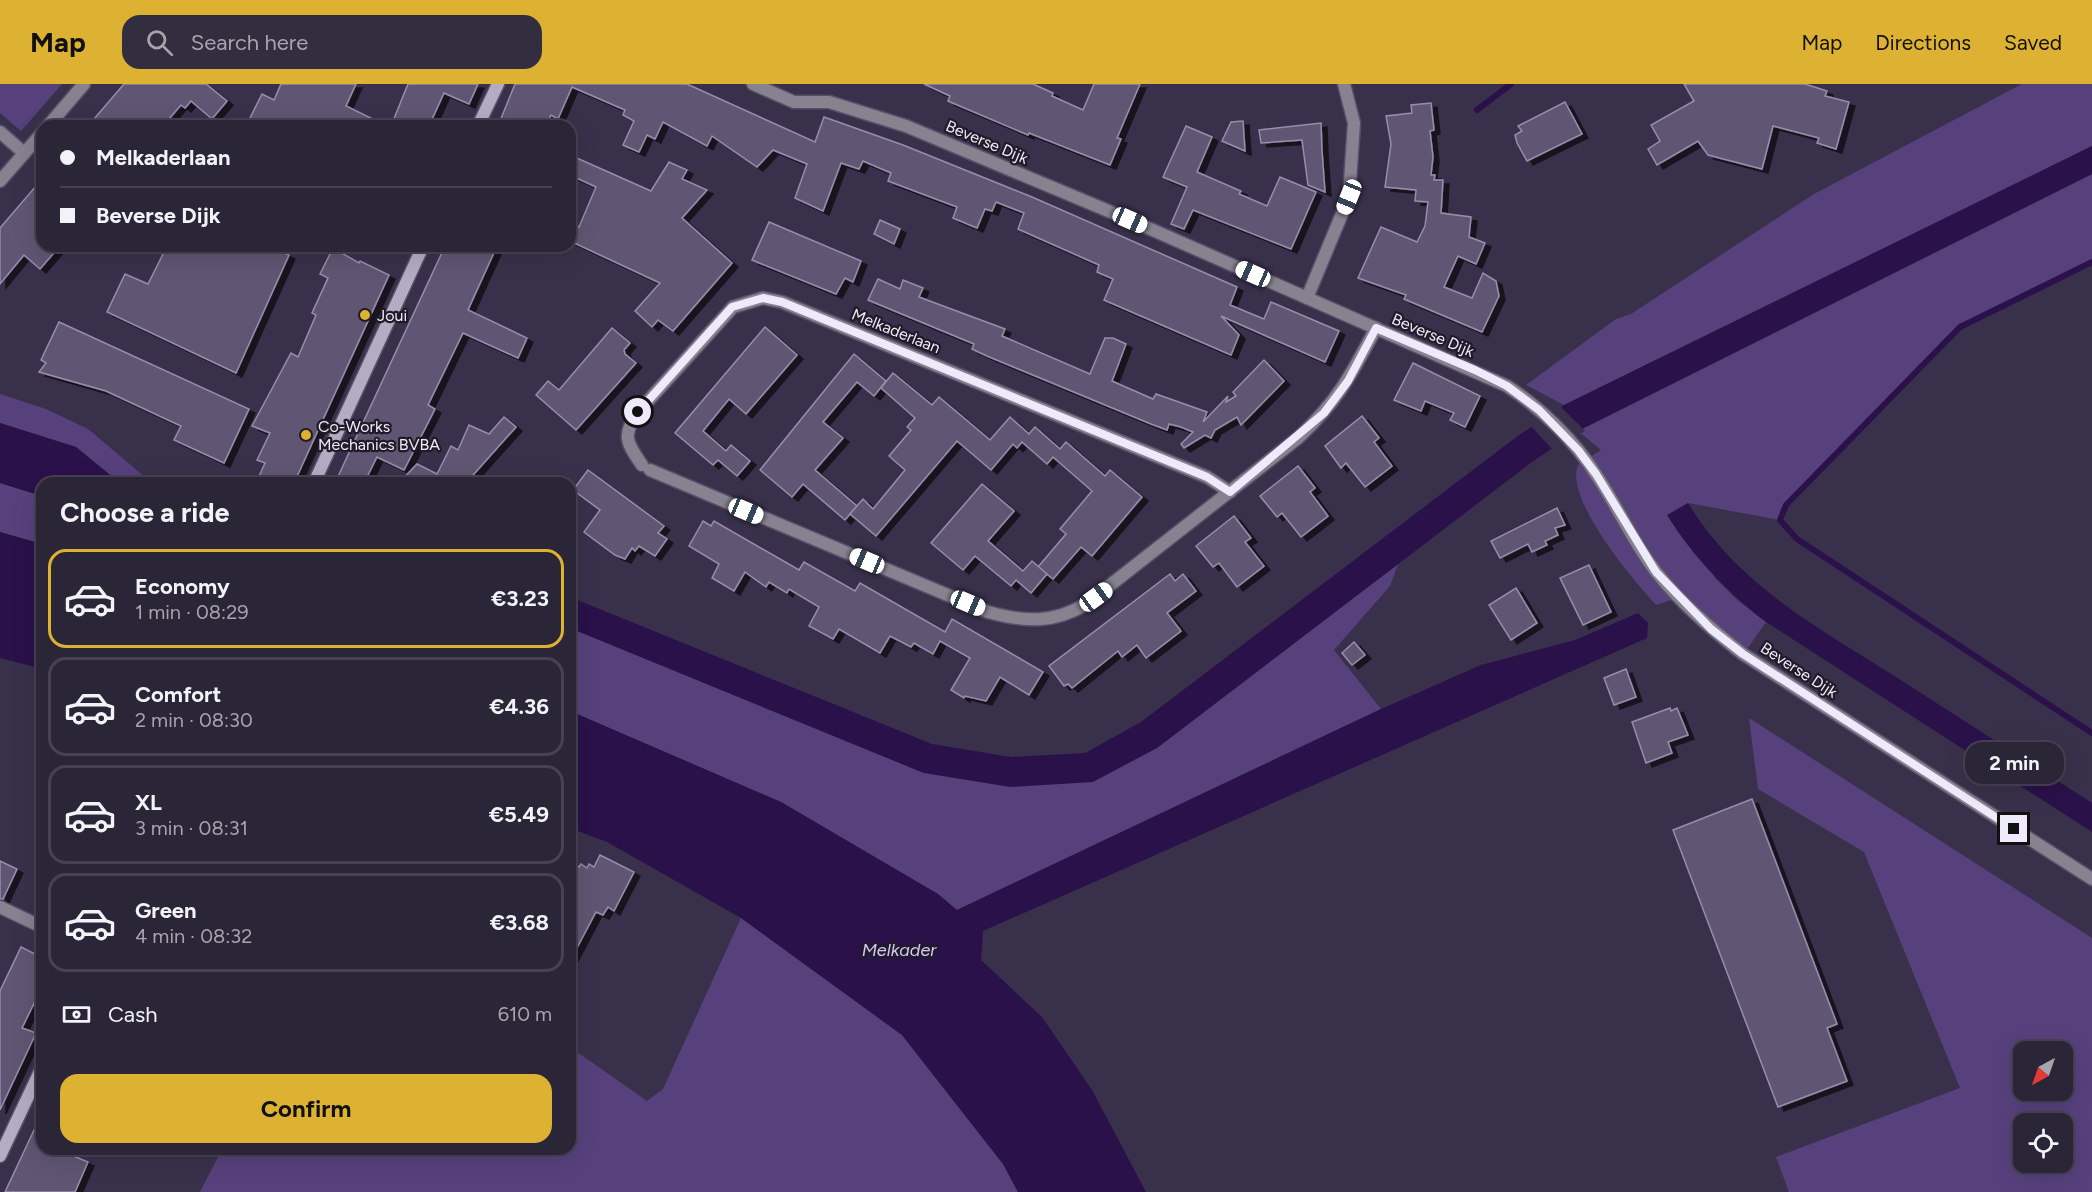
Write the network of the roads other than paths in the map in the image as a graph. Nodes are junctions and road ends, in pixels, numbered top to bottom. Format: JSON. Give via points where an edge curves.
{"nodes":[{"id":1,"x":84,"y":84,"type":"edge"},
{"id":2,"x":498,"y":84,"type":"edge"},
{"id":3,"x":753,"y":84,"type":"edge"},
{"id":4,"x":1344,"y":84,"type":"edge"},
{"id":5,"x":53,"y":120,"type":"edge"},
{"id":6,"x":481,"y":120,"type":"edge"},
{"id":7,"x":0,"y":132,"type":"edge"},
{"id":8,"x":36,"y":140,"type":"edge"},
{"id":9,"x":24,"y":153,"type":"junction"},
{"id":10,"x":0,"y":181,"type":"edge"},
{"id":11,"x":420,"y":252,"type":"edge"},
{"id":12,"x":1307,"y":298,"type":"junction"},
{"id":13,"x":1376,"y":328,"type":"junction"},
{"id":14,"x":317,"y":477,"type":"edge"},
{"id":15,"x":1230,"y":492,"type":"junction"},
{"id":16,"x":2092,"y":879,"type":"edge"},
{"id":17,"x":0,"y":907,"type":"edge"},
{"id":18,"x":36,"y":924,"type":"edge"},
{"id":19,"x":36,"y":1080,"type":"edge"},
{"id":20,"x":0,"y":1156,"type":"edge"}],
"edges":[{"from":1,"to":5,"type":"street"},
{"from":2,"to":6,"type":"main road"},
{"from":3,"to":12,"type":"street","name":"Beverse Dijk","via":[[794,102],[829,102],[906,126]]},
{"from":4,"to":12,"type":"street","via":[[1354,123],[1349,197]]},
{"from":7,"to":9,"type":"street"},
{"from":8,"to":9,"type":"street"},
{"from":9,"to":10,"type":"street"},
{"from":11,"to":14,"type":"main road"},
{"from":12,"to":13,"type":"street","name":"Beverse Dijk"},
{"from":13,"to":15,"type":"street","name":"Melkaderlaan","via":[[1348,381],[1324,413]]},
{"from":13,"to":16,"type":"street","name":"Beverse Dijk","via":[[1507,386],[1539,410],[1596,474],[1656,572],[1711,629],[1743,654]]},
{"from":15,"to":15,"type":"street","name":"Melkaderlaan","via":[[1068,615],[1038,621],[1012,619],[646,468],[628,445],[627,435],[638,412],[732,307],[763,298],[782,302],[1207,477]]},
{"from":17,"to":18,"type":"street"},
{"from":19,"to":20,"type":"main road"}]}
